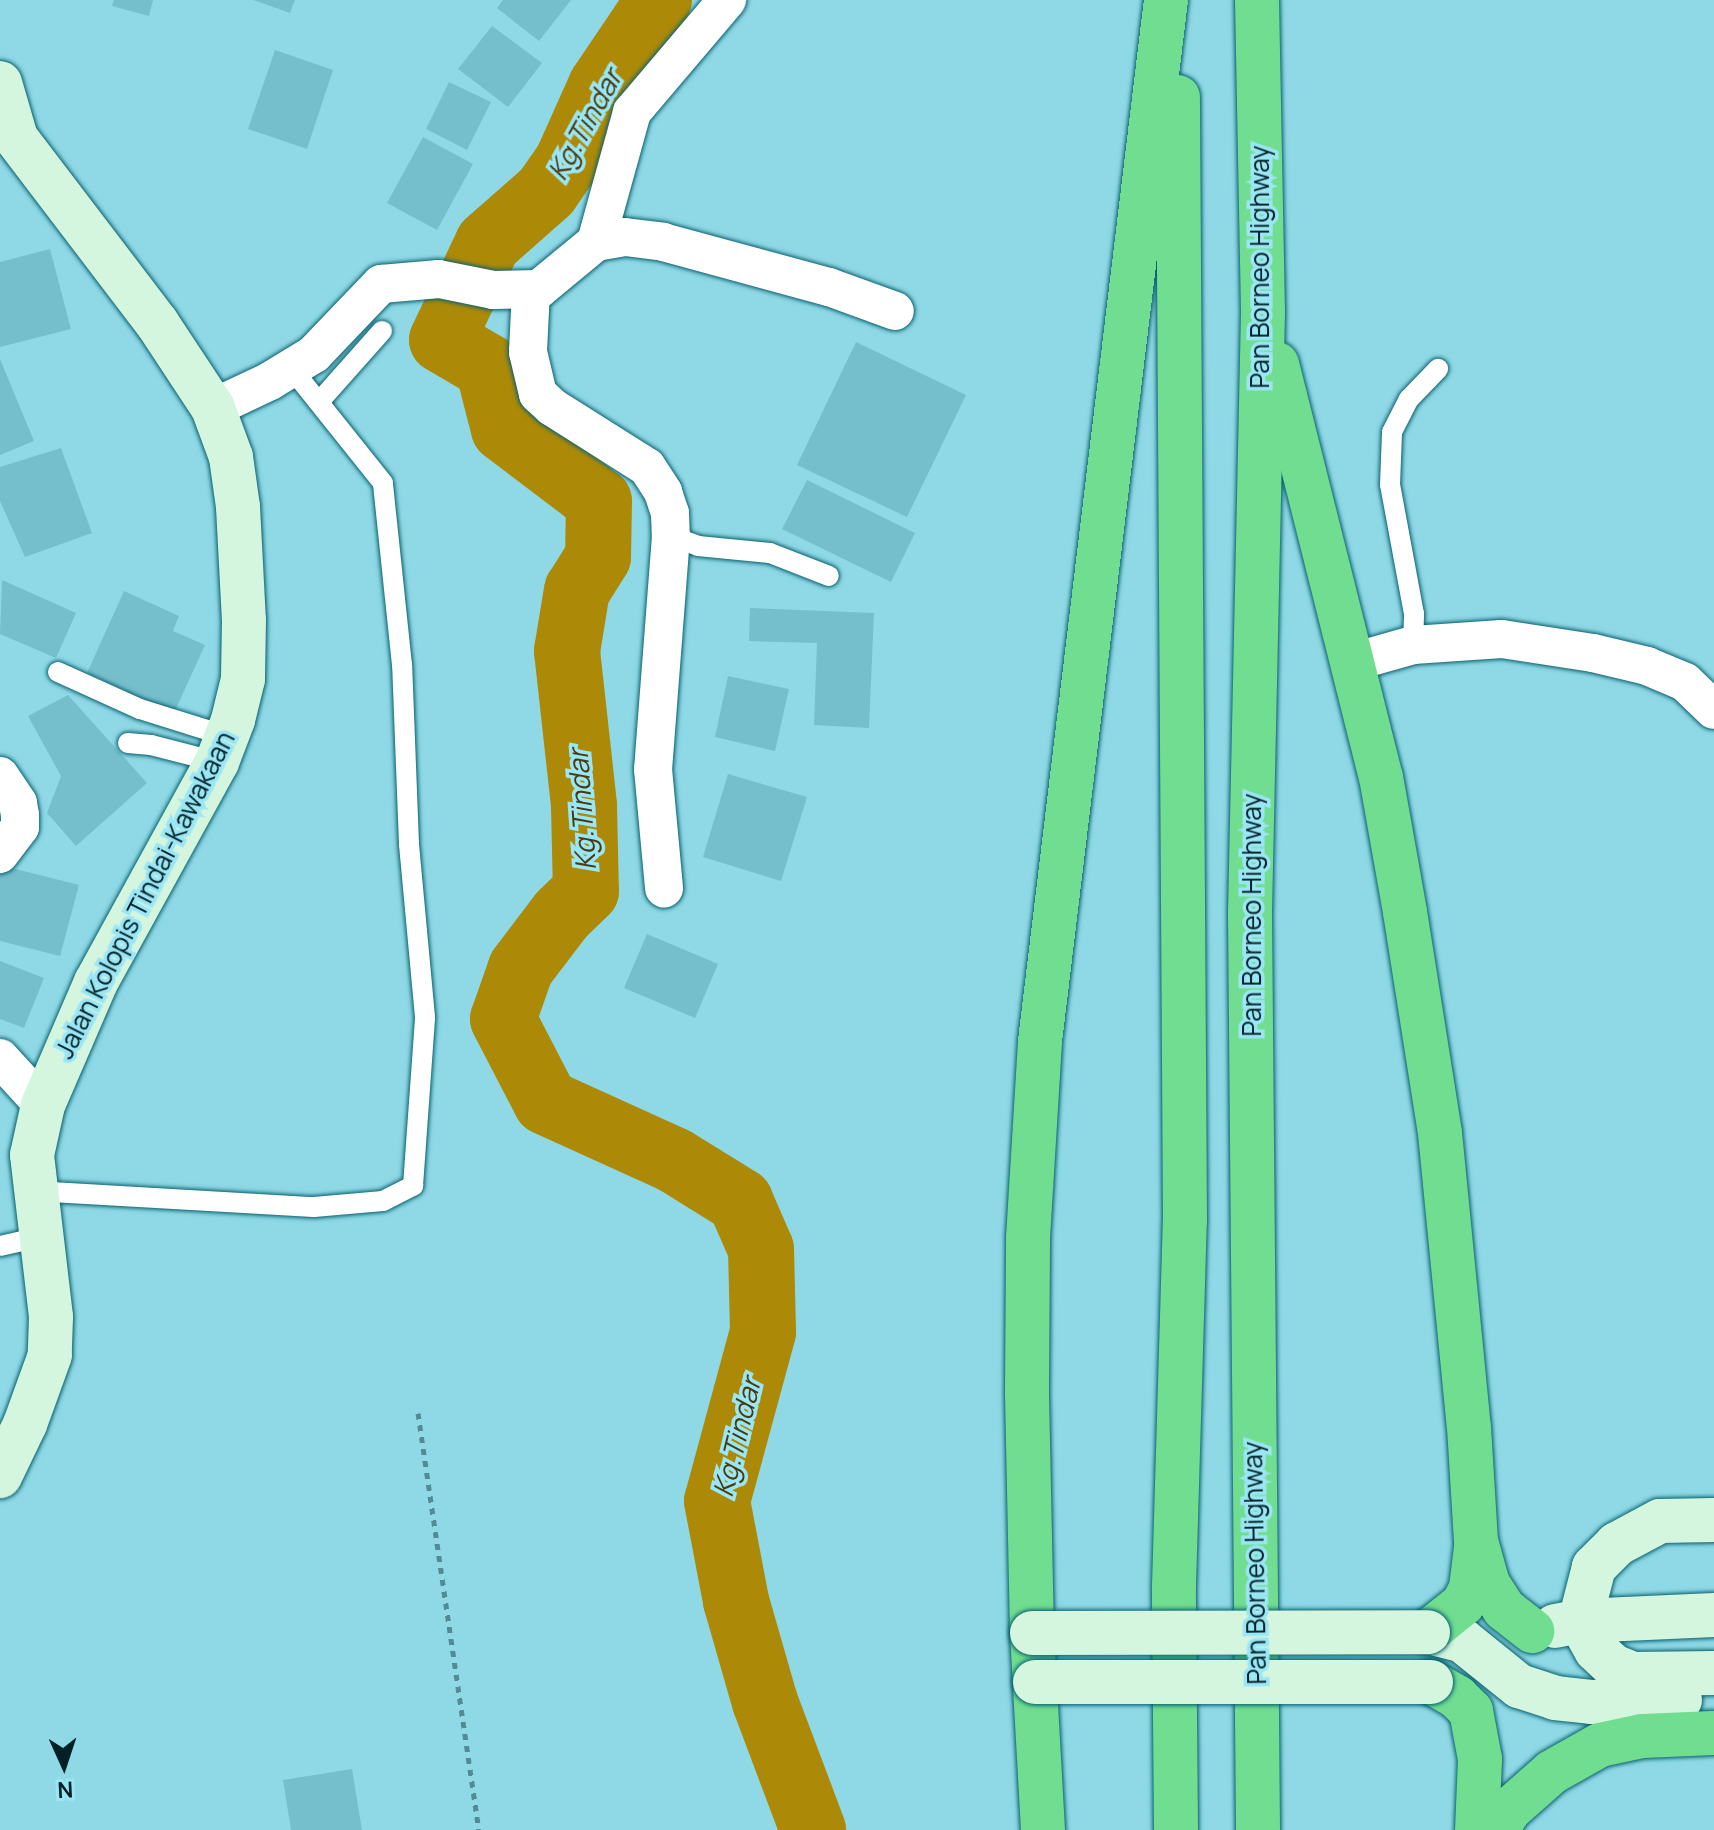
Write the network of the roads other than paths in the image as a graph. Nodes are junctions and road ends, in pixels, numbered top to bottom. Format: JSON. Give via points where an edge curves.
{"nodes":[{"id":1,"x":727,"y":0,"type":"edge"},
{"id":2,"x":1166,"y":0,"type":"edge"},
{"id":3,"x":1177,"y":0,"type":"edge"},
{"id":4,"x":1257,"y":0,"type":"edge"},
{"id":5,"x":0,"y":83,"type":"edge"},
{"id":6,"x":596,"y":242,"type":"junction"},
{"id":7,"x":531,"y":290,"type":"junction"},
{"id":8,"x":895,"y":311,"type":"dead end"},
{"id":9,"x":1263,"y":312,"type":"junction"},
{"id":10,"x":382,"y":331,"type":"dead end"},
{"id":11,"x":292,"y":369,"type":"junction"},
{"id":12,"x":1438,"y":369,"type":"dead end"},
{"id":13,"x":319,"y":402,"type":"junction"},
{"id":14,"x":213,"y":408,"type":"junction"},
{"id":15,"x":671,"y":536,"type":"junction"},
{"id":16,"x":829,"y":576,"type":"dead end"},
{"id":17,"x":1413,"y":645,"type":"junction"},
{"id":18,"x":1353,"y":662,"type":"junction"},
{"id":19,"x":58,"y":672,"type":"dead end"},
{"id":20,"x":1714,"y":710,"type":"edge"},
{"id":21,"x":128,"y":743,"type":"dead end"},
{"id":22,"x":222,"y":749,"type":"junction"},
{"id":23,"x":0,"y":776,"type":"edge"},
{"id":24,"x":0,"y":854,"type":"edge"},
{"id":25,"x":664,"y":888,"type":"dead end"},
{"id":26,"x":0,"y":1058,"type":"edge"},
{"id":27,"x":43,"y":1105,"type":"junction"},
{"id":28,"x":34,"y":1191,"type":"junction"},
{"id":29,"x":20,"y":1242,"type":"edge"},
{"id":30,"x":0,"y":1476,"type":"edge"},
{"id":31,"x":1714,"y":1520,"type":"edge"},
{"id":32,"x":1476,"y":1541,"type":"junction"},
{"id":33,"x":1714,"y":1615,"type":"edge"},
{"id":34,"x":1580,"y":1621,"type":"junction"},
{"id":35,"x":1532,"y":1631,"type":"junction"},
{"id":36,"x":1428,"y":1632,"type":"junction"},
{"id":37,"x":1032,"y":1633,"type":"junction"},
{"id":38,"x":1493,"y":1662,"type":"junction"},
{"id":39,"x":1714,"y":1673,"type":"edge"},
{"id":40,"x":1035,"y":1682,"type":"junction"},
{"id":41,"x":1431,"y":1682,"type":"junction"},
{"id":42,"x":1714,"y":1700,"type":"edge"},
{"id":43,"x":1714,"y":1733,"type":"edge"},
{"id":44,"x":1043,"y":1830,"type":"edge"},
{"id":45,"x":1176,"y":1830,"type":"edge"},
{"id":46,"x":1258,"y":1830,"type":"edge"},
{"id":47,"x":1477,"y":1830,"type":"edge"},
{"id":48,"x":1497,"y":1830,"type":"edge"}],
"edges":[{"from":1,"to":6,"type":"street","via":[[632,112]]},
{"from":2,"to":37,"type":"highway","via":[[1040,1041],[1028,1238]]},
{"from":3,"to":45,"type":"highway","via":[[1185,1221],[1174,1586]]},
{"from":4,"to":9,"type":"highway","name":"Pan Borneo Highway"},
{"from":5,"to":14,"type":"main road","name":"Jalan Kolopis Tindai-Kawakaan","via":[[16,138],[157,323]]},
{"from":6,"to":7,"type":"street","via":[[553,279]]},
{"from":6,"to":8,"type":"street","via":[[625,237],[663,242],[829,287]]},
{"from":7,"to":11,"type":"street","via":[[493,290],[439,279],[381,284],[314,354]]},
{"from":7,"to":15,"type":"street","via":[[528,352],[538,394],[647,467],[663,492]]},
{"from":9,"to":18,"type":"highway"},
{"from":9,"to":46,"type":"highway","name":"Pan Borneo Highway","via":[[1250,913]]},
{"from":10,"to":13,"type":"lane"},
{"from":11,"to":13,"type":"lane"},
{"from":11,"to":14,"type":"street"},
{"from":12,"to":17,"type":"lane","via":[[1409,399],[1392,432],[1390,485],[1414,614]]},
{"from":13,"to":28,"type":"lane","via":[[383,483],[402,665],[409,844],[425,1017],[413,1186],[383,1201],[314,1207]]},
{"from":14,"to":22,"type":"main road","name":"Jalan Kolopis Tindai-Kawakaan","via":[[235,482],[244,620],[243,679]]},
{"from":15,"to":16,"type":"lane","via":[[698,546],[770,553]]},
{"from":15,"to":25,"type":"street","via":[[653,769]]},
{"from":17,"to":18,"type":"street"},
{"from":17,"to":20,"type":"street","via":[[1502,639],[1593,653],[1685,682]]},
{"from":18,"to":32,"type":"highway","via":[[1384,792],[1440,1133]]},
{"from":19,"to":22,"type":"lane"},
{"from":21,"to":22,"type":"lane"},
{"from":22,"to":27,"type":"main road","name":"Jalan Kolopis Tindai-Kawakaan","via":[[96,982]]},
{"from":23,"to":24,"type":"street","via":[[18,803],[20,827]]},
{"from":26,"to":27,"type":"street"},
{"from":27,"to":28,"type":"main road","name":"Jalan Kolopis Tindai-Kawakaan","via":[[32,1155]]},
{"from":28,"to":29,"type":"main road","name":"Jalan Kolopis Tindai-Kawakaan"},
{"from":29,"to":30,"type":"main road","name":"Jalan Kolopis Tindai-Kawakaan","via":[[51,1317],[50,1355]]},
{"from":31,"to":34,"type":"main road","via":[[1660,1521],[1617,1544],[1594,1567]]},
{"from":32,"to":35,"type":"highway","via":[[1488,1584],[1504,1609]]},
{"from":32,"to":36,"type":"highway","via":[[1467,1596]]},
{"from":33,"to":34,"type":"main road"},
{"from":34,"to":35,"type":"main road"},
{"from":34,"to":39,"type":"main road","via":[[1596,1650],[1613,1666],[1633,1674]]},
{"from":35,"to":38,"type":"main road"},
{"from":36,"to":37,"type":"main road","bridge":true},
{"from":36,"to":38,"type":"main road","via":[[1463,1641]]},
{"from":37,"to":40,"type":"highway"},
{"from":38,"to":41,"type":"main road"},
{"from":38,"to":42,"type":"main road","via":[[1519,1686],[1555,1698]]},
{"from":40,"to":41,"type":"main road","bridge":true},
{"from":40,"to":44,"type":"highway"},
{"from":41,"to":47,"type":"highway","via":[[1471,1711],[1480,1759]]},
{"from":43,"to":48,"type":"highway","via":[[1642,1736],[1600,1745],[1552,1772],[1509,1810]]}]}
